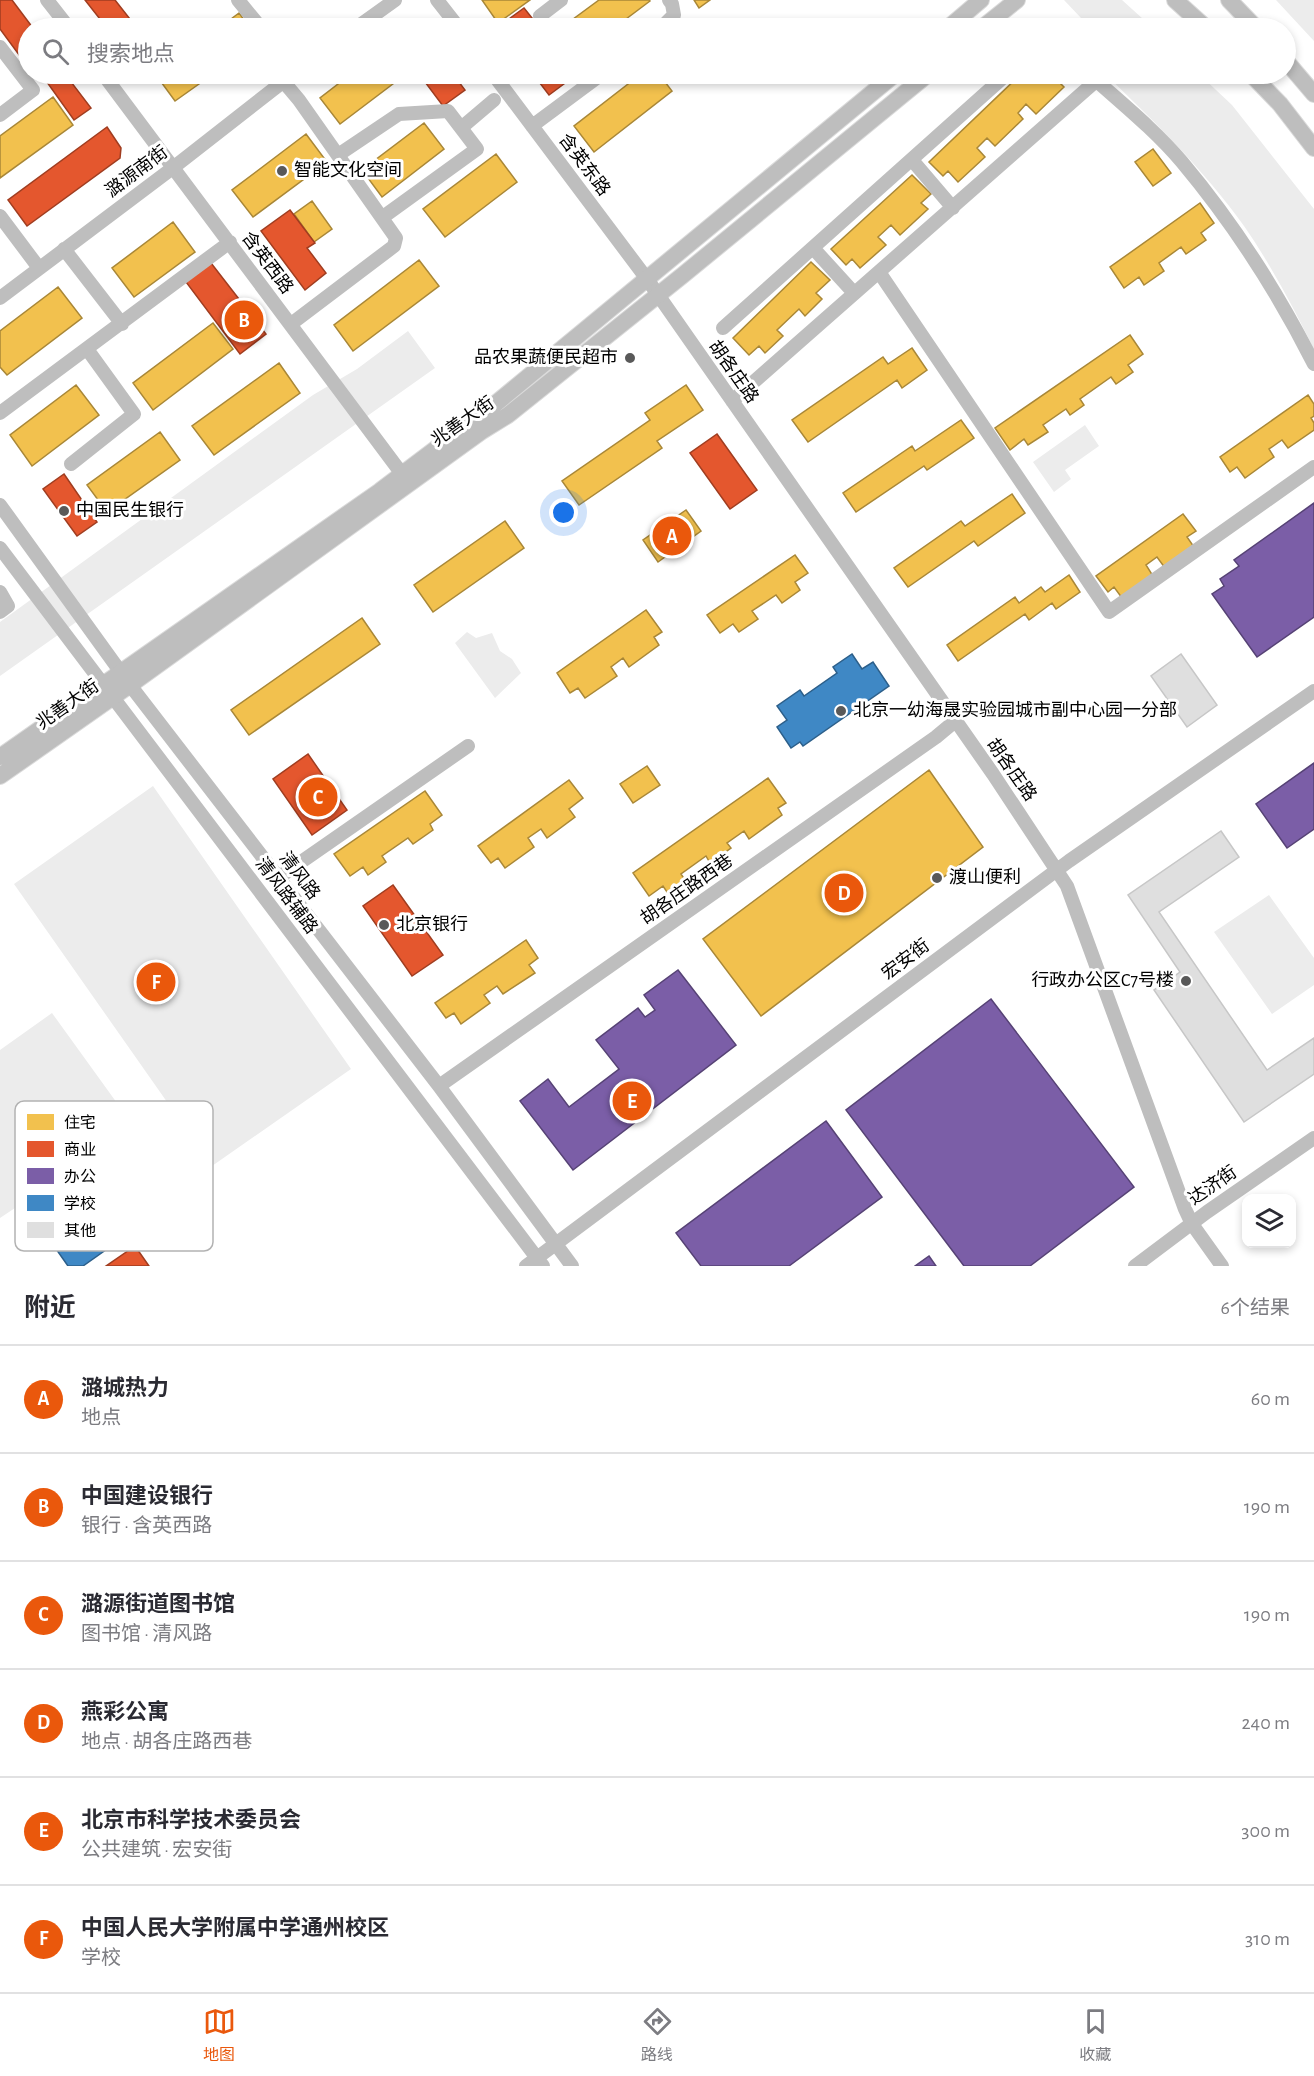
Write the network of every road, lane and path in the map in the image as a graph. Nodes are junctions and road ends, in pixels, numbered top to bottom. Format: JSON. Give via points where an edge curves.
{"nodes":[{"id":1,"x":47,"y":0,"type":"edge"},
{"id":2,"x":238,"y":0,"type":"edge"},
{"id":3,"x":395,"y":0,"type":"edge"},
{"id":4,"x":437,"y":0,"type":"edge"},
{"id":5,"x":561,"y":0,"type":"edge"},
{"id":6,"x":669,"y":0,"type":"edge"},
{"id":7,"x":981,"y":0,"type":"edge"},
{"id":8,"x":1017,"y":0,"type":"edge"},
{"id":9,"x":1175,"y":0,"type":"edge"},
{"id":10,"x":1229,"y":0,"type":"edge"},
{"id":11,"x":540,"y":16,"type":"dead end"},
{"id":12,"x":61,"y":18,"type":"edge"},
{"id":13,"x":253,"y":18,"type":"edge"},
{"id":14,"x":370,"y":18,"type":"edge"},
{"id":15,"x":451,"y":18,"type":"edge"},
{"id":16,"x":671,"y":18,"type":"edge"},
{"id":17,"x":960,"y":18,"type":"edge"},
{"id":18,"x":994,"y":18,"type":"edge"},
{"id":19,"x":1195,"y":18,"type":"edge"},
{"id":20,"x":1246,"y":18,"type":"edge"},
{"id":21,"x":0,"y":47,"type":"edge"},
{"id":22,"x":18,"y":70,"type":"edge"},
{"id":23,"x":1296,"y":73,"type":"edge"},
{"id":24,"x":28,"y":84,"type":"edge"},
{"id":25,"x":111,"y":84,"type":"edge"},
{"id":26,"x":280,"y":84,"type":"edge"},
{"id":27,"x":293,"y":84,"type":"edge"},
{"id":28,"x":500,"y":84,"type":"edge"},
{"id":29,"x":589,"y":84,"type":"edge"},
{"id":30,"x":884,"y":84,"type":"edge"},
{"id":31,"x":916,"y":84,"type":"edge"},
{"id":32,"x":996,"y":84,"type":"edge"},
{"id":33,"x":1086,"y":84,"type":"edge"},
{"id":34,"x":1101,"y":84,"type":"edge"},
{"id":35,"x":1261,"y":84,"type":"edge"},
{"id":36,"x":1314,"y":94,"type":"edge"},
{"id":37,"x":494,"y":100,"type":"dead end"},
{"id":38,"x":0,"y":115,"type":"edge"},
{"id":39,"x":532,"y":126,"type":"junction"},
{"id":40,"x":461,"y":128,"type":"junction"},
{"id":41,"x":1314,"y":148,"type":"edge"},
{"id":42,"x":338,"y":155,"type":"junction"},
{"id":43,"x":912,"y":160,"type":"junction"},
{"id":44,"x":174,"y":167,"type":"junction"},
{"id":45,"x":953,"y":208,"type":"junction"},
{"id":46,"x":0,"y":216,"type":"edge"},
{"id":47,"x":383,"y":217,"type":"junction"},
{"id":48,"x":230,"y":242,"type":"junction"},
{"id":49,"x":813,"y":248,"type":"junction"},
{"id":50,"x":64,"y":249,"type":"junction"},
{"id":51,"x":39,"y":268,"type":"junction"},
{"id":52,"x":879,"y":272,"type":"junction"},
{"id":53,"x":647,"y":279,"type":"junction"},
{"id":54,"x":855,"y":293,"type":"junction"},
{"id":55,"x":658,"y":294,"type":"junction"},
{"id":56,"x":0,"y":297,"type":"edge"},
{"id":57,"x":122,"y":324,"type":"junction"},
{"id":58,"x":291,"y":324,"type":"junction"},
{"id":59,"x":723,"y":328,"type":"dead end"},
{"id":60,"x":87,"y":349,"type":"junction"},
{"id":61,"x":1314,"y":364,"type":"edge"},
{"id":62,"x":732,"y":401,"type":"junction"},
{"id":63,"x":0,"y":413,"type":"edge"},
{"id":64,"x":71,"y":464,"type":"dead end"},
{"id":65,"x":1314,"y":467,"type":"edge"},
{"id":66,"x":402,"y":474,"type":"junction"},
{"id":67,"x":0,"y":506,"type":"edge"},
{"id":68,"x":0,"y":548,"type":"edge"},
{"id":69,"x":0,"y":592,"type":"edge"},
{"id":70,"x":0,"y":612,"type":"edge"},
{"id":71,"x":126,"y":679,"type":"junction"},
{"id":72,"x":1314,"y":691,"type":"edge"},
{"id":73,"x":108,"y":692,"type":"junction"},
{"id":74,"x":954,"y":722,"type":"junction"},
{"id":75,"x":468,"y":746,"type":"dead end"},
{"id":76,"x":0,"y":757,"type":"edge"},
{"id":77,"x":0,"y":776,"type":"edge"},
{"id":78,"x":1057,"y":870,"type":"junction"},
{"id":79,"x":278,"y":878,"type":"junction"},
{"id":80,"x":439,"y":1086,"type":"junction"},
{"id":81,"x":1314,"y":1138,"type":"edge"},
{"id":82,"x":1192,"y":1224,"type":"junction"},
{"id":83,"x":555,"y":1244,"type":"junction"},
{"id":84,"x":536,"y":1263,"type":"edge"},
{"id":85,"x":572,"y":1266,"type":"edge"},
{"id":86,"x":1135,"y":1266,"type":"edge"},
{"id":87,"x":1222,"y":1266,"type":"edge"}],
"edges":[{"from":1,"to":12,"type":"street"},
{"from":2,"to":13,"type":"street"},
{"from":3,"to":14,"type":"street"},
{"from":4,"to":15,"type":"street"},
{"from":5,"to":11,"type":"street"},
{"from":6,"to":16,"type":"street","via":[[674,15]]},
{"from":7,"to":17,"type":"main road"},
{"from":8,"to":18,"type":"main road"},
{"from":9,"to":19,"type":"main road"},
{"from":10,"to":20,"type":"main road"},
{"from":21,"to":22,"type":"street"},
{"from":23,"to":36,"type":"main road"},
{"from":24,"to":38,"type":"street","via":[[33,90]]},
{"from":25,"to":44,"type":"street","name":"含英西路"},
{"from":26,"to":44,"type":"street","name":"潞源南街"},
{"from":27,"to":42,"type":"street","via":[[299,100]]},
{"from":28,"to":39,"type":"street","name":"含英东路"},
{"from":29,"to":39,"type":"street"},
{"from":30,"to":53,"type":"main road","name":"兆善大街"},
{"from":31,"to":55,"type":"main road","name":"兆善大街"},
{"from":32,"to":43,"type":"street"},
{"from":33,"to":45,"type":"street"},
{"from":34,"to":61,"type":"street","via":[[1181,160],[1215,204],[1250,251]]},
{"from":35,"to":41,"type":"main road"},
{"from":37,"to":40,"type":"street"},
{"from":39,"to":53,"type":"street","name":"含英东路"},
{"from":40,"to":42,"type":"street","via":[[448,111],[399,114]]},
{"from":40,"to":47,"type":"street","via":[[477,149]]},
{"from":42,"to":47,"type":"street"},
{"from":43,"to":45,"type":"street"},
{"from":43,"to":49,"type":"street"},
{"from":44,"to":48,"type":"street","name":"含英西路"},
{"from":44,"to":50,"type":"street","name":"潞源南街"},
{"from":45,"to":52,"type":"street"},
{"from":46,"to":51,"type":"street"},
{"from":47,"to":58,"type":"street","via":[[396,238],[394,246]]},
{"from":48,"to":57,"type":"street"},
{"from":48,"to":58,"type":"street","name":"含英西路"},
{"from":49,"to":54,"type":"street"},
{"from":49,"to":59,"type":"street"},
{"from":50,"to":51,"type":"street","name":"潞源南街"},
{"from":50,"to":57,"type":"street"},
{"from":51,"to":56,"type":"street","name":"潞源南街"},
{"from":52,"to":54,"type":"street"},
{"from":52,"to":65,"type":"street","via":[[1109,612]]},
{"from":53,"to":55,"type":"street","name":"胡各庄路"},
{"from":53,"to":66,"type":"main road","name":"兆善大街","via":[[495,405]]},
{"from":54,"to":62,"type":"street"},
{"from":55,"to":62,"type":"street","name":"胡各庄路"},
{"from":55,"to":71,"type":"main road","name":"兆善大街","via":[[508,415]]},
{"from":57,"to":60,"type":"street"},
{"from":58,"to":66,"type":"street","name":"含英西路"},
{"from":60,"to":63,"type":"street"},
{"from":60,"to":64,"type":"street","via":[[134,414]]},
{"from":62,"to":74,"type":"street","name":"胡各庄路"},
{"from":66,"to":71,"type":"main road","name":"兆善大街"},
{"from":67,"to":71,"type":"street","name":"清风路"},
{"from":68,"to":73,"type":"street","name":"清风路辅路"},
{"from":69,"to":70,"type":"street","via":[[8,606]]},
{"from":71,"to":73,"type":"main road","name":"兆善大街"},
{"from":71,"to":79,"type":"street","name":"清风路"},
{"from":72,"to":78,"type":"street","name":"宏安街"},
{"from":73,"to":76,"type":"main road","name":"兆善大街"},
{"from":73,"to":77,"type":"main road","name":"兆善大街"},
{"from":73,"to":84,"type":"street","name":"清风路辅路"},
{"from":74,"to":78,"type":"street","name":"胡各庄路"},
{"from":74,"to":80,"type":"street","name":"胡各庄路西巷"},
{"from":75,"to":79,"type":"street"},
{"from":78,"to":82,"type":"street","name":"胡各庄路","via":[[1067,886]]},
{"from":78,"to":83,"type":"street","name":"宏安街"},
{"from":79,"to":80,"type":"street","name":"清风路"},
{"from":80,"to":83,"type":"street","name":"清风路"},
{"from":81,"to":82,"type":"street","name":"达济街"},
{"from":82,"to":86,"type":"street","name":"达济街"},
{"from":82,"to":87,"type":"street","name":"胡各庄路"},
{"from":83,"to":84,"type":"street","name":"宏安街"},
{"from":83,"to":85,"type":"street","name":"清风路"}]}
